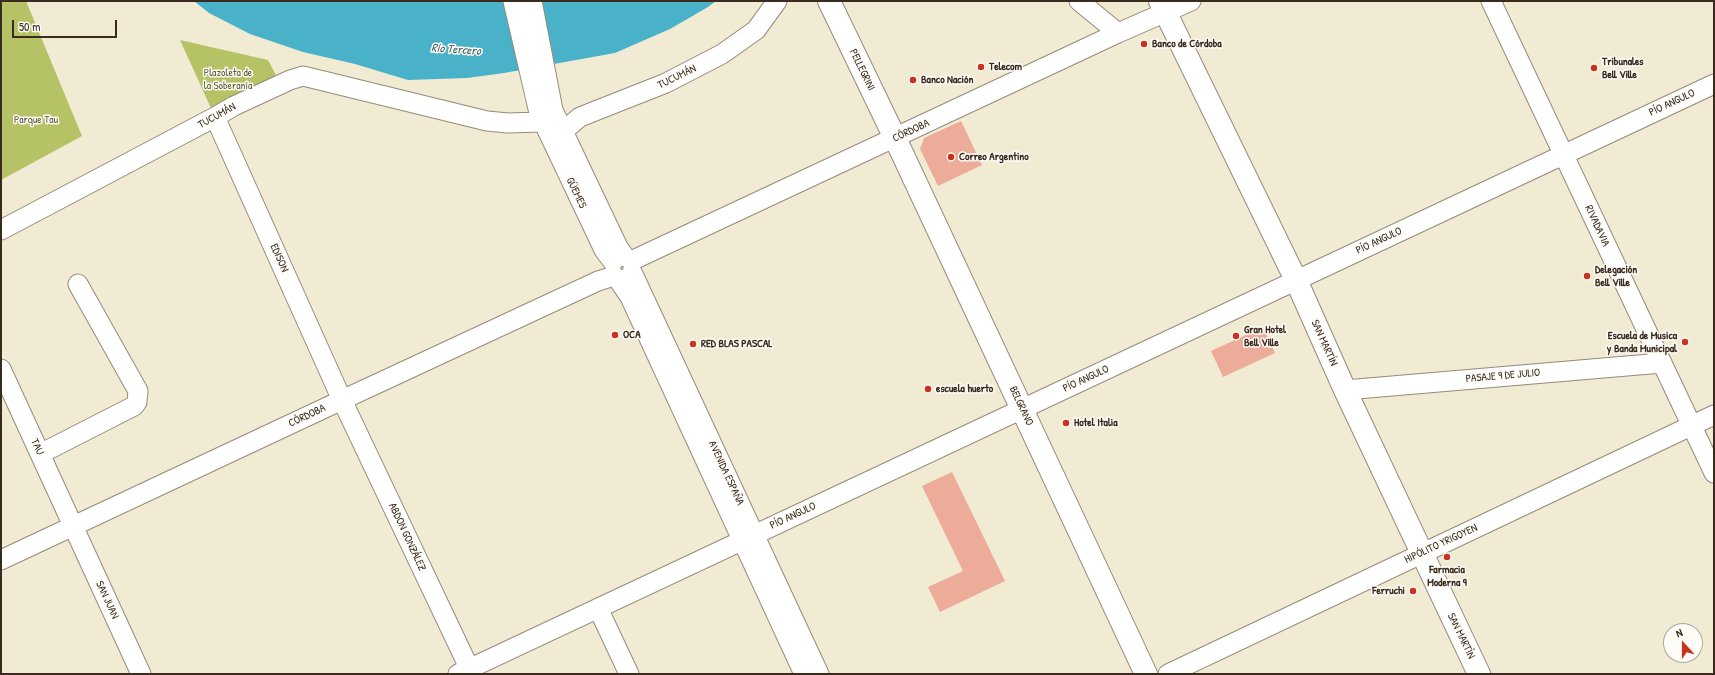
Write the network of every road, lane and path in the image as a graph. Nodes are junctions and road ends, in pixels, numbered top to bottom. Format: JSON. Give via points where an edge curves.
{"nodes":[{"id":1,"x":513,"y":1,"type":"edge"},
{"id":2,"x":532,"y":1,"type":"edge"},
{"id":3,"x":777,"y":1,"type":"edge"},
{"id":4,"x":829,"y":1,"type":"edge"},
{"id":5,"x":1079,"y":1,"type":"edge"},
{"id":6,"x":1191,"y":1,"type":"edge"},
{"id":7,"x":1490,"y":1,"type":"edge"},
{"id":8,"x":1163,"y":7,"type":"edge"},
{"id":9,"x":1118,"y":33,"type":"junction"},
{"id":10,"x":1714,"y":84,"type":"edge"},
{"id":11,"x":215,"y":117,"type":"junction"},
{"id":12,"x":554,"y":126,"type":"junction"},
{"id":13,"x":896,"y":138,"type":"junction"},
{"id":14,"x":1563,"y":154,"type":"junction"},
{"id":15,"x":1,"y":230,"type":"edge"},
{"id":16,"x":620,"y":267,"type":"junction"},
{"id":17,"x":1296,"y":280,"type":"junction"},
{"id":18,"x":78,"y":284,"type":"dead end"},
{"id":19,"x":1662,"y":363,"type":"junction"},
{"id":20,"x":1,"y":369,"type":"edge"},
{"id":21,"x":1345,"y":390,"type":"junction"},
{"id":22,"x":340,"y":394,"type":"junction"},
{"id":23,"x":1022,"y":409,"type":"junction"},
{"id":24,"x":1714,"y":415,"type":"edge"},
{"id":25,"x":1692,"y":426,"type":"junction"},
{"id":26,"x":40,"y":454,"type":"junction"},
{"id":27,"x":1714,"y":473,"type":"edge"},
{"id":28,"x":71,"y":521,"type":"junction"},
{"id":29,"x":748,"y":538,"type":"junction"},
{"id":30,"x":1,"y":552,"type":"edge"},
{"id":31,"x":1421,"y":554,"type":"junction"},
{"id":32,"x":1,"y":560,"type":"edge"},
{"id":33,"x":598,"y":608,"type":"junction"},
{"id":34,"x":466,"y":672,"type":"edge"},
{"id":35,"x":141,"y":674,"type":"edge"},
{"id":36,"x":630,"y":674,"type":"edge"},
{"id":37,"x":804,"y":674,"type":"edge"},
{"id":38,"x":819,"y":674,"type":"edge"},
{"id":39,"x":1146,"y":674,"type":"edge"},
{"id":40,"x":1168,"y":674,"type":"edge"},
{"id":41,"x":1479,"y":674,"type":"edge"}],
"edges":[{"from":1,"to":12,"type":"street"},
{"from":2,"to":12,"type":"street"},
{"from":3,"to":12,"type":"street","name":"TUCUMÁN","via":[[756,30],[722,54],[666,83]]},
{"from":4,"to":13,"type":"main road","name":"PELLEGRINI"},
{"from":5,"to":9,"type":"street"},
{"from":6,"to":8,"type":"street","name":"CÓRDOBA"},
{"from":7,"to":14,"type":"street","name":"RIVADAVIA"},
{"from":8,"to":9,"type":"street","name":"CÓRDOBA"},
{"from":8,"to":17,"type":"main road","name":"SAN MARTÍN"},
{"from":9,"to":13,"type":"street","name":"CÓRDOBA"},
{"from":10,"to":14,"type":"street","name":"PÍO ANGULO"},
{"from":11,"to":12,"type":"street","name":"TUCUMÁN","via":[[290,80],[304,76],[487,121]]},
{"from":11,"to":15,"type":"street","name":"TUCUMÁN"},
{"from":11,"to":22,"type":"street","name":"EDISON"},
{"from":12,"to":16,"type":"street","name":"GÜEMES","via":[[604,250]]},
{"from":13,"to":16,"type":"street","name":"CÓRDOBA"},
{"from":13,"to":23,"type":"main road","name":"BELGRANO"},
{"from":14,"to":17,"type":"street","name":"PÍO ANGULO"},
{"from":14,"to":19,"type":"street","name":"RIVADAVIA"},
{"from":16,"to":22,"type":"street","name":"CÓRDOBA"},
{"from":16,"to":29,"type":"street","name":"AVENIDA ESPAÑA"},
{"from":17,"to":21,"type":"main road","name":"SAN MARTÍN"},
{"from":17,"to":23,"type":"street","name":"PÍO ANGULO"},
{"from":18,"to":26,"type":"street","via":[[138,391],[137,402],[134,406]]},
{"from":19,"to":21,"type":"street","name":"PASAJE 9 DE JULIO"},
{"from":19,"to":25,"type":"street","name":"RIVADAVIA"},
{"from":20,"to":26,"type":"street","name":"TAU"},
{"from":21,"to":31,"type":"main road","name":"SAN MARTÍN"},
{"from":22,"to":28,"type":"street","name":"CÓRDOBA"},
{"from":22,"to":34,"type":"street","name":"ABDON GONZÁLEZ"},
{"from":23,"to":29,"type":"street","name":"PÍO ANGULO"},
{"from":23,"to":39,"type":"main road","name":"BELGRANO"},
{"from":24,"to":25,"type":"street","name":"HIPÓLITO YRIGOYEN"},
{"from":25,"to":27,"type":"street","name":"RIVADAVIA"},
{"from":25,"to":31,"type":"street","name":"HIPÓLITO YRIGOYEN"},
{"from":26,"to":28,"type":"street","name":"TAU"},
{"from":28,"to":30,"type":"street","name":"CÓRDOBA","via":[[60,523]]},
{"from":28,"to":32,"type":"street","name":"CÓRDOBA"},
{"from":28,"to":35,"type":"street","name":"SAN JUAN"},
{"from":29,"to":33,"type":"street","name":"PÍO ANGULO"},
{"from":29,"to":37,"type":"street","name":"AVENIDA ESPAÑA"},
{"from":29,"to":38,"type":"street","name":"AVENIDA ESPAÑA"},
{"from":31,"to":40,"type":"street","name":"HIPÓLITO YRIGOYEN"},
{"from":31,"to":41,"type":"main road","name":"SAN MARTÍN"},
{"from":33,"to":34,"type":"street","name":"PÍO ANGULO"},
{"from":33,"to":36,"type":"street"}]}
